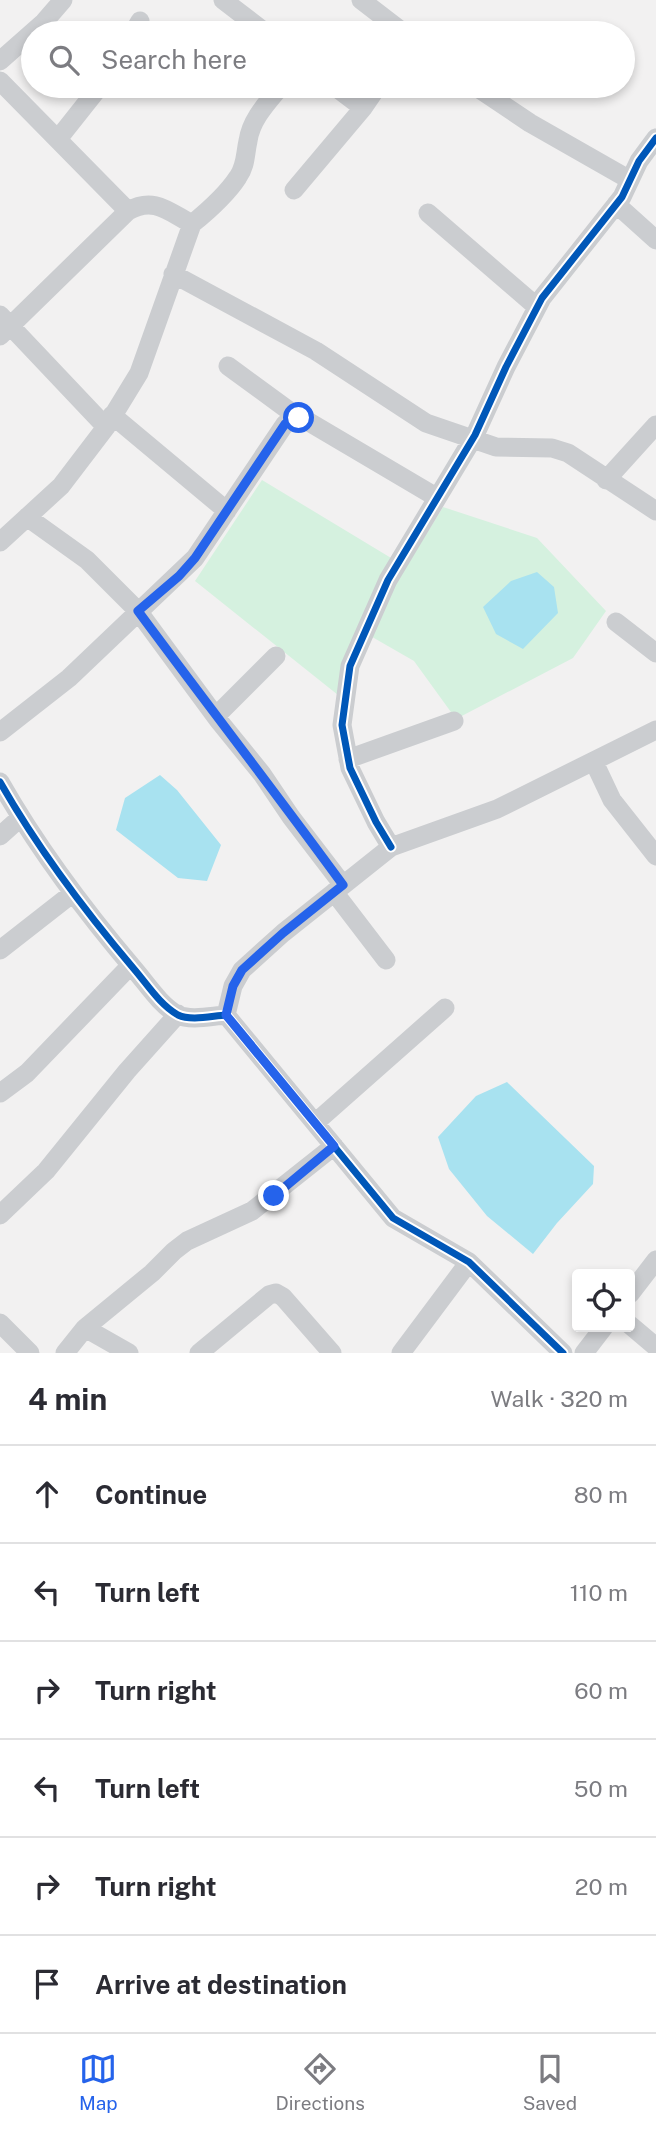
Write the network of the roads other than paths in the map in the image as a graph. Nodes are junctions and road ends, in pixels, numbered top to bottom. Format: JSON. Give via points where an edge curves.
{"nodes":[{"id":1,"x":63,"y":0,"type":"edge"},
{"id":2,"x":223,"y":0,"type":"edge"},
{"id":3,"x":361,"y":0,"type":"edge"},
{"id":4,"x":45,"y":21,"type":"edge"},
{"id":5,"x":250,"y":21,"type":"edge"},
{"id":6,"x":388,"y":21,"type":"edge"},
{"id":7,"x":21,"y":42,"type":"edge"},
{"id":8,"x":0,"y":61,"type":"edge"},
{"id":9,"x":0,"y":81,"type":"edge"},
{"id":10,"x":90,"y":98,"type":"edge"},
{"id":11,"x":271,"y":98,"type":"edge"},
{"id":12,"x":350,"y":98,"type":"edge"},
{"id":13,"x":370,"y":98,"type":"edge"},
{"id":14,"x":493,"y":98,"type":"edge"},
{"id":15,"x":363,"y":108,"type":"junction"},
{"id":16,"x":656,"y":138,"type":"edge"},
{"id":17,"x":58,"y":139,"type":"junction"},
{"id":18,"x":630,"y":180,"type":"junction"},
{"id":19,"x":294,"y":190,"type":"dead end"},
{"id":20,"x":616,"y":204,"type":"junction"},
{"id":21,"x":128,"y":211,"type":"junction"},
{"id":22,"x":428,"y":213,"type":"dead end"},
{"id":23,"x":192,"y":224,"type":"junction"},
{"id":24,"x":656,"y":240,"type":"edge"},
{"id":25,"x":173,"y":274,"type":"junction"},
{"id":26,"x":537,"y":307,"type":"junction"},
{"id":27,"x":3,"y":326,"type":"edge"},
{"id":28,"x":228,"y":366,"type":"dead end"},
{"id":29,"x":299,"y":418,"type":"junction"},
{"id":30,"x":109,"y":421,"type":"junction"},
{"id":31,"x":656,"y":425,"type":"edge"},
{"id":32,"x":472,"y":440,"type":"junction"},
{"id":33,"x":606,"y":480,"type":"junction"},
{"id":34,"x":436,"y":497,"type":"junction"},
{"id":35,"x":656,"y":511,"type":"edge"},
{"id":36,"x":227,"y":512,"type":"junction"},
{"id":37,"x":27,"y":517,"type":"junction"},
{"id":38,"x":1,"y":539,"type":"edge"},
{"id":39,"x":138,"y":611,"type":"junction"},
{"id":40,"x":616,"y":622,"type":"dead end"},
{"id":41,"x":656,"y":653,"type":"edge"},
{"id":42,"x":276,"y":656,"type":"dead end"},
{"id":43,"x":216,"y":716,"type":"junction"},
{"id":44,"x":454,"y":722,"type":"dead end"},
{"id":45,"x":656,"y":730,"type":"edge"},
{"id":46,"x":0,"y":732,"type":"edge"},
{"id":47,"x":348,"y":759,"type":"junction"},
{"id":48,"x":594,"y":762,"type":"junction"},
{"id":49,"x":0,"y":782,"type":"edge"},
{"id":50,"x":20,"y":818,"type":"junction"},
{"id":51,"x":0,"y":836,"type":"edge"},
{"id":52,"x":391,"y":847,"type":"junction"},
{"id":53,"x":656,"y":856,"type":"edge"},
{"id":54,"x":339,"y":888,"type":"junction"},
{"id":55,"x":73,"y":893,"type":"junction"},
{"id":56,"x":0,"y":950,"type":"edge"},
{"id":57,"x":386,"y":960,"type":"dead end"},
{"id":58,"x":131,"y":965,"type":"junction"},
{"id":59,"x":445,"y":1008,"type":"dead end"},
{"id":60,"x":178,"y":1014,"type":"junction"},
{"id":61,"x":226,"y":1015,"type":"junction"},
{"id":62,"x":0,"y":1093,"type":"edge"},
{"id":63,"x":314,"y":1123,"type":"junction"},
{"id":64,"x":334,"y":1146,"type":"junction"},
{"id":65,"x":0,"y":1215,"type":"edge"},
{"id":66,"x":656,"y":1260,"type":"edge"},
{"id":67,"x":469,"y":1262,"type":"junction"},
{"id":68,"x":635,"y":1287,"type":"edge"},
{"id":69,"x":0,"y":1323,"type":"edge"},
{"id":70,"x":85,"y":1328,"type":"junction"},
{"id":71,"x":635,"y":1329,"type":"edge"},
{"id":72,"x":600,"y":1332,"type":"edge"},
{"id":73,"x":656,"y":1347,"type":"edge"},
{"id":74,"x":30,"y":1353,"type":"edge"},
{"id":75,"x":65,"y":1353,"type":"edge"},
{"id":76,"x":129,"y":1353,"type":"edge"},
{"id":77,"x":199,"y":1353,"type":"edge"},
{"id":78,"x":332,"y":1353,"type":"edge"},
{"id":79,"x":401,"y":1353,"type":"edge"},
{"id":80,"x":564,"y":1353,"type":"edge"},
{"id":81,"x":584,"y":1353,"type":"edge"}],
"edges":[{"from":1,"to":4,"type":"street"},
{"from":2,"to":5,"type":"street"},
{"from":3,"to":6,"type":"street"},
{"from":7,"to":8,"type":"street"},
{"from":9,"to":17,"type":"street"},
{"from":10,"to":17,"type":"street"},
{"from":11,"to":23,"type":"street","via":[[252,128],[239,177]]},
{"from":12,"to":15,"type":"street"},
{"from":13,"to":15,"type":"street"},
{"from":14,"to":18,"type":"street"},
{"from":15,"to":19,"type":"street"},
{"from":16,"to":18,"type":"street"},
{"from":17,"to":21,"type":"street"},
{"from":18,"to":20,"type":"street"},
{"from":20,"to":24,"type":"street"},
{"from":20,"to":26,"type":"street"},
{"from":21,"to":23,"type":"street","via":[[141,203],[155,204]]},
{"from":21,"to":27,"type":"street"},
{"from":22,"to":26,"type":"street"},
{"from":23,"to":25,"type":"street"},
{"from":25,"to":30,"type":"street","via":[[139,373]]},
{"from":25,"to":32,"type":"street","via":[[316,351],[426,422]]},
{"from":26,"to":32,"type":"street"},
{"from":27,"to":30,"type":"street"},
{"from":28,"to":29,"type":"street"},
{"from":29,"to":34,"type":"street"},
{"from":29,"to":36,"type":"street","via":[[285,424]]},
{"from":30,"to":36,"type":"street"},
{"from":30,"to":37,"type":"street","via":[[61,486]]},
{"from":31,"to":33,"type":"street"},
{"from":32,"to":33,"type":"street","via":[[496,447],[552,448],[568,453]]},
{"from":32,"to":34,"type":"street"},
{"from":33,"to":35,"type":"street"},
{"from":34,"to":47,"type":"street","via":[[388,580],[350,666],[342,725]]},
{"from":36,"to":39,"type":"street","via":[[179,576]]},
{"from":37,"to":38,"type":"street"},
{"from":37,"to":39,"type":"street","via":[[87,560]]},
{"from":39,"to":43,"type":"street"},
{"from":39,"to":46,"type":"street","via":[[69,678]]},
{"from":40,"to":41,"type":"street"},
{"from":42,"to":43,"type":"street"},
{"from":43,"to":54,"type":"street","via":[[262,774]]},
{"from":44,"to":47,"type":"street"},
{"from":45,"to":48,"type":"street"},
{"from":47,"to":52,"type":"street"},
{"from":48,"to":52,"type":"street","via":[[497,809]]},
{"from":48,"to":53,"type":"street","via":[[612,800]]},
{"from":49,"to":50,"type":"street"},
{"from":50,"to":51,"type":"street"},
{"from":50,"to":55,"type":"street"},
{"from":52,"to":54,"type":"street"},
{"from":54,"to":57,"type":"street"},
{"from":54,"to":61,"type":"street","via":[[242,970]]},
{"from":55,"to":56,"type":"street"},
{"from":55,"to":58,"type":"street"},
{"from":58,"to":60,"type":"street","via":[[165,1006]]},
{"from":58,"to":62,"type":"street","via":[[27,1073]]},
{"from":59,"to":63,"type":"street"},
{"from":60,"to":61,"type":"street","via":[[186,1018]]},
{"from":60,"to":65,"type":"street","via":[[46,1171]]},
{"from":61,"to":63,"type":"street"},
{"from":63,"to":64,"type":"street"},
{"from":64,"to":67,"type":"street","via":[[393,1218]]},
{"from":64,"to":70,"type":"street","via":[[253,1211],[180,1246]]},
{"from":66,"to":68,"type":"street"},
{"from":67,"to":79,"type":"street"},
{"from":67,"to":80,"type":"street"},
{"from":69,"to":74,"type":"street"},
{"from":70,"to":75,"type":"street"},
{"from":70,"to":76,"type":"street"},
{"from":71,"to":73,"type":"street"},
{"from":72,"to":81,"type":"street"},
{"from":77,"to":78,"type":"street","via":[[276,1293]]}]}
